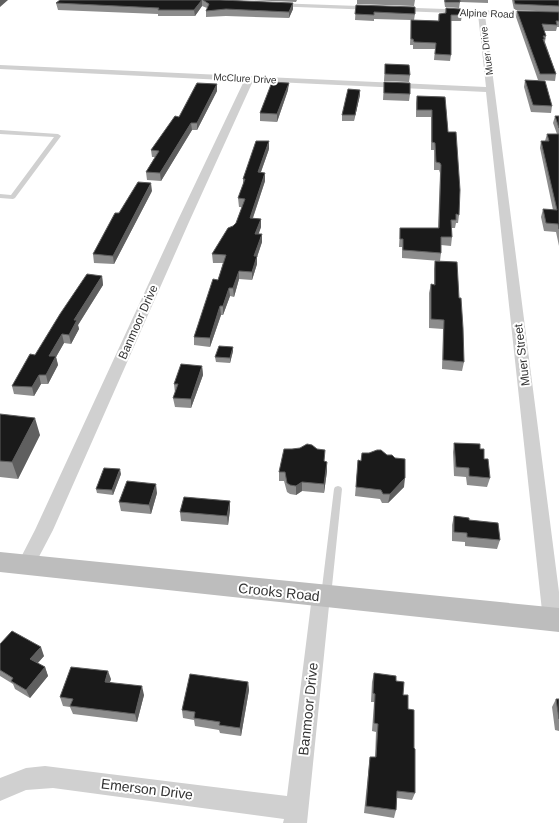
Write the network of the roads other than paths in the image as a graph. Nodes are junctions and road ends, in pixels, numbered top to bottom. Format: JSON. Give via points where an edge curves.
{"nodes":[{"id":1,"x":262,"y":4,"type":"edge"},
{"id":2,"x":481,"y":12,"type":"junction"},
{"id":3,"x":559,"y":15,"type":"edge"},
{"id":4,"x":0,"y":67,"type":"edge"},
{"id":5,"x":250,"y":78,"type":"junction"},
{"id":6,"x":490,"y":90,"type":"junction"},
{"id":7,"x":0,"y":132,"type":"edge"},
{"id":8,"x":0,"y":196,"type":"edge"},
{"id":9,"x":338,"y":489,"type":"dead end"},
{"id":10,"x":0,"y":562,"type":"edge"},
{"id":11,"x":26,"y":565,"type":"junction"},
{"id":12,"x":323,"y":596,"type":"junction"},
{"id":13,"x":556,"y":620,"type":"edge"},
{"id":14,"x":0,"y":790,"type":"edge"},
{"id":15,"x":296,"y":816,"type":"edge"}],
"edges":[{"from":1,"to":2,"type":"street","name":"Alpine Road"},
{"from":2,"to":3,"type":"street","name":"Alpine Road"},
{"from":2,"to":6,"type":"street","name":"Muer Drive"},
{"from":4,"to":5,"type":"street","name":"McClure Drive"},
{"from":5,"to":6,"type":"street","name":"McClure Drive"},
{"from":5,"to":11,"type":"street","name":"Banmoor Drive"},
{"from":6,"to":13,"type":"street","name":"Muer Street"},
{"from":7,"to":8,"type":"lane","via":[[58,136],[13,197]]},
{"from":9,"to":12,"type":"lane"},
{"from":10,"to":11,"type":"main road","name":"Crooks Road"},
{"from":11,"to":12,"type":"main road","name":"Crooks Road"},
{"from":12,"to":13,"type":"main road","name":"Crooks Road"},
{"from":12,"to":15,"type":"street","name":"Banmoor Drive"},
{"from":14,"to":15,"type":"street","name":"Emerson Drive","via":[[16,781],[34,777],[53,777]]}]}
